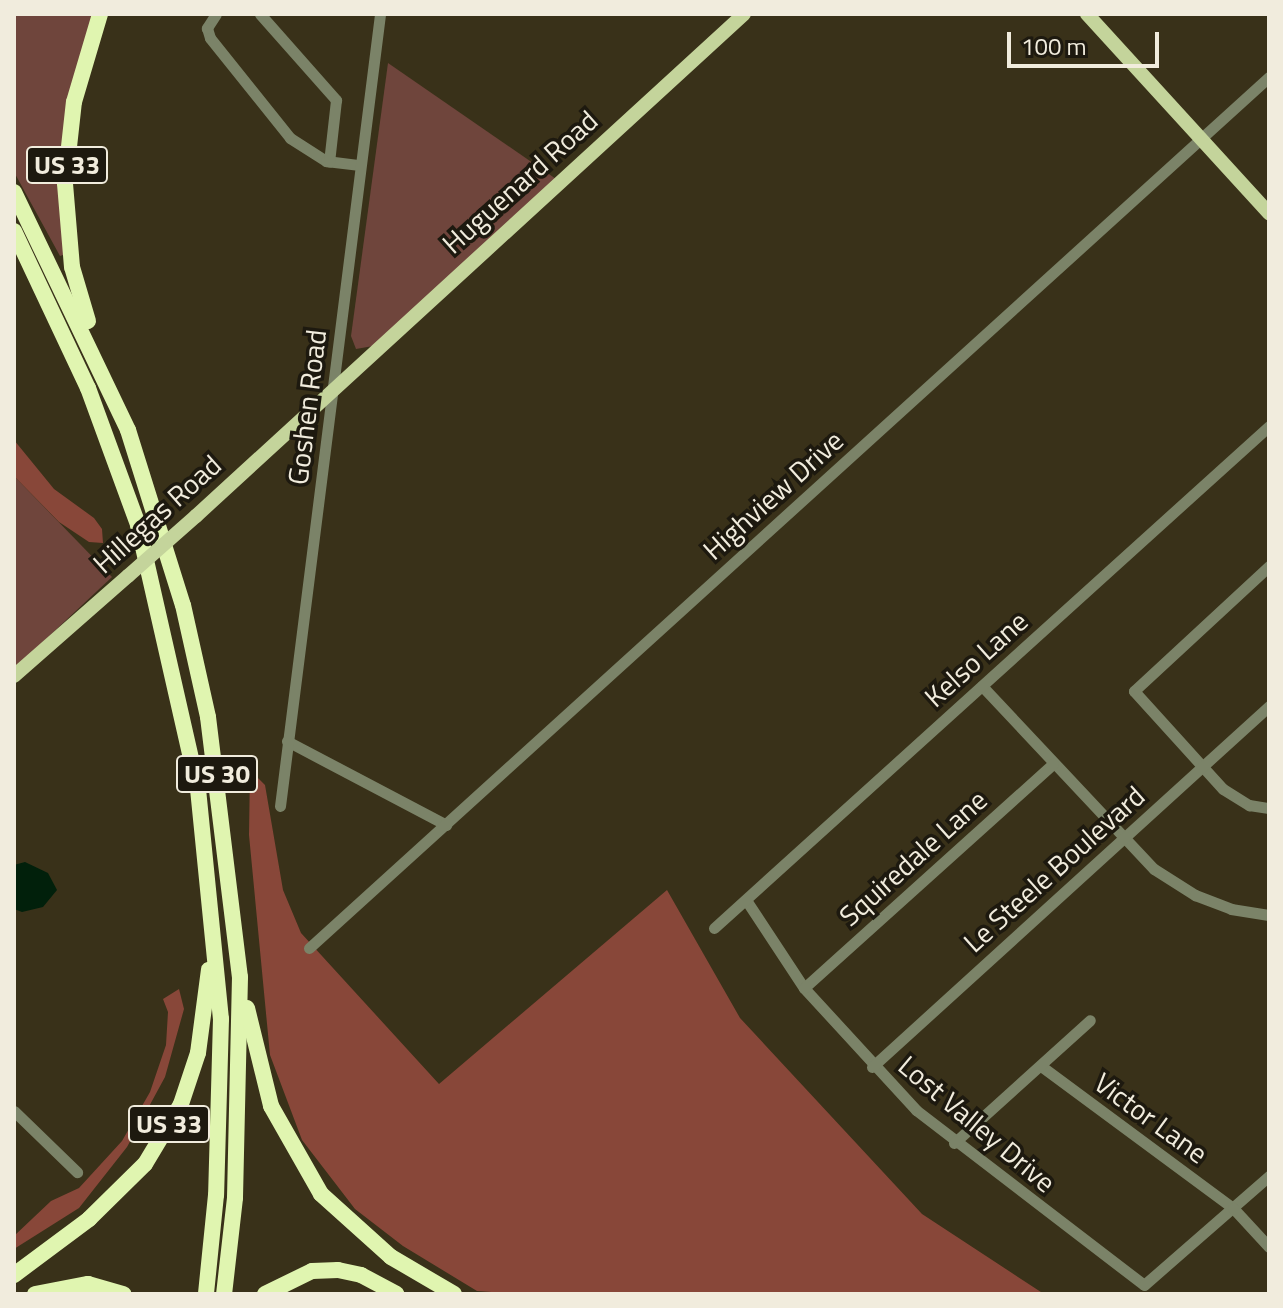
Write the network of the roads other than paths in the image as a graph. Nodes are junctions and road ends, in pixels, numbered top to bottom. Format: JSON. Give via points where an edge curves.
{"nodes":[{"id":1,"x":100,"y":14,"type":"edge"},
{"id":2,"x":216,"y":14,"type":"edge"},
{"id":3,"x":260,"y":14,"type":"edge"},
{"id":4,"x":380,"y":14,"type":"edge"},
{"id":5,"x":744,"y":14,"type":"edge"},
{"id":6,"x":1087,"y":14,"type":"edge"},
{"id":7,"x":1269,"y":77,"type":"edge"},
{"id":8,"x":1200,"y":140,"type":"junction"},
{"id":9,"x":329,"y":162,"type":"junction"},
{"id":10,"x":360,"y":165,"type":"junction"},
{"id":11,"x":14,"y":192,"type":"edge"},
{"id":12,"x":1269,"y":213,"type":"edge"},
{"id":13,"x":14,"y":231,"type":"edge"},
{"id":14,"x":109,"y":384,"type":"junction"},
{"id":15,"x":333,"y":389,"type":"junction"},
{"id":16,"x":1269,"y":426,"type":"edge"},
{"id":17,"x":1269,"y":566,"type":"edge"},
{"id":18,"x":14,"y":676,"type":"edge"},
{"id":19,"x":982,"y":686,"type":"junction"},
{"id":20,"x":1269,"y":706,"type":"edge"},
{"id":21,"x":287,"y":741,"type":"junction"},
{"id":22,"x":1053,"y":764,"type":"junction"},
{"id":23,"x":1200,"y":769,"type":"junction"},
{"id":24,"x":280,"y":806,"type":"dead end"},
{"id":25,"x":1269,"y":808,"type":"edge"},
{"id":26,"x":446,"y":825,"type":"junction"},
{"id":27,"x":1122,"y":840,"type":"junction"},
{"id":28,"x":746,"y":900,"type":"junction"},
{"id":29,"x":213,"y":912,"type":"junction"},
{"id":30,"x":1269,"y":915,"type":"edge"},
{"id":31,"x":714,"y":928,"type":"dead end"},
{"id":32,"x":309,"y":948,"type":"dead end"},
{"id":33,"x":240,"y":977,"type":"junction"},
{"id":34,"x":804,"y":988,"type":"junction"},
{"id":35,"x":1090,"y":1020,"type":"dead end"},
{"id":36,"x":1041,"y":1066,"type":"junction"},
{"id":37,"x":872,"y":1067,"type":"junction"},
{"id":38,"x":14,"y":1111,"type":"edge"},
{"id":39,"x":954,"y":1143,"type":"junction"},
{"id":40,"x":77,"y":1172,"type":"dead end"},
{"id":41,"x":1269,"y":1176,"type":"edge"},
{"id":42,"x":1233,"y":1208,"type":"junction"},
{"id":43,"x":1269,"y":1247,"type":"edge"},
{"id":44,"x":14,"y":1275,"type":"edge"},
{"id":45,"x":35,"y":1294,"type":"edge"},
{"id":46,"x":124,"y":1294,"type":"edge"},
{"id":47,"x":206,"y":1294,"type":"edge"},
{"id":48,"x":224,"y":1294,"type":"edge"},
{"id":49,"x":265,"y":1294,"type":"edge"},
{"id":50,"x":396,"y":1294,"type":"edge"},
{"id":51,"x":454,"y":1294,"type":"edge"}],
"edges":[{"from":1,"to":14,"type":"highway","number":"US 33","via":[[70,120],[66,212],[78,292]]},
{"from":2,"to":9,"type":"street","via":[[207,28],[210,38],[290,138]]},
{"from":3,"to":9,"type":"street","via":[[336,100]]},
{"from":4,"to":10,"type":"street","name":"Goshen Road"},
{"from":5,"to":15,"type":"main road","name":"Huguenard Road"},
{"from":6,"to":8,"type":"main road"},
{"from":7,"to":8,"type":"street","name":"Highview Drive"},
{"from":8,"to":12,"type":"main road"},
{"from":8,"to":26,"type":"street","name":"Highview Drive"},
{"from":9,"to":10,"type":"street"},
{"from":10,"to":15,"type":"street","name":"Goshen Road"},
{"from":11,"to":14,"type":"highway","number":"US 30"},
{"from":13,"to":29,"type":"highway","number":"US 30","via":[[77,363],[138,525],[194,765]]},
{"from":14,"to":33,"type":"highway","number":"US 30","via":[[159,524],[197,665],[221,796]]},
{"from":15,"to":18,"type":"main road","name":"Hillegas Road","bridge":true},
{"from":15,"to":21,"type":"street","name":"Goshen Road"},
{"from":16,"to":19,"type":"street","name":"Kelso Lane"},
{"from":17,"to":23,"type":"street","via":[[1134,691]]},
{"from":19,"to":22,"type":"street"},
{"from":19,"to":28,"type":"street","name":"Kelso Lane"},
{"from":20,"to":23,"type":"street","name":"Le Steele Boulevard"},
{"from":21,"to":24,"type":"street","name":"Goshen Road"},
{"from":21,"to":26,"type":"street"},
{"from":22,"to":27,"type":"street"},
{"from":22,"to":34,"type":"street","name":"Squiredale Lane"},
{"from":23,"to":25,"type":"street","via":[[1249,805]]},
{"from":23,"to":27,"type":"street","name":"Le Steele Boulevard"},
{"from":26,"to":32,"type":"street","name":"Highview Drive"},
{"from":27,"to":30,"type":"street","via":[[1195,895],[1231,909]]},
{"from":27,"to":37,"type":"street","name":"Le Steele Boulevard"},
{"from":28,"to":31,"type":"street","name":"Kelso Lane"},
{"from":28,"to":34,"type":"street","name":"Lost Valley Drive"},
{"from":29,"to":44,"type":"highway","number":"US 33","via":[[200,1038],[181,1104],[145,1164],[89,1219]]},
{"from":29,"to":47,"type":"highway","number":"US 30","via":[[221,1092]]},
{"from":33,"to":48,"type":"highway","number":"US 33","via":[[235,1198]]},
{"from":33,"to":51,"type":"highway","number":"US 30","via":[[271,1106],[321,1194],[391,1257]]},
{"from":34,"to":37,"type":"street","name":"Lost Valley Drive"},
{"from":35,"to":36,"type":"street"},
{"from":36,"to":39,"type":"street"},
{"from":36,"to":42,"type":"street","name":"Victor Lane"},
{"from":37,"to":39,"type":"street","name":"Lost Valley Drive"},
{"from":38,"to":40,"type":"street"},
{"from":39,"to":42,"type":"street","name":"Lost Valley Drive","via":[[1144,1285]]},
{"from":41,"to":42,"type":"street"},
{"from":42,"to":43,"type":"street","name":"Victor Lane"},
{"from":45,"to":46,"type":"highway","via":[[88,1284]]},
{"from":49,"to":50,"type":"highway","via":[[312,1271],[338,1270],[361,1275]]}]}
